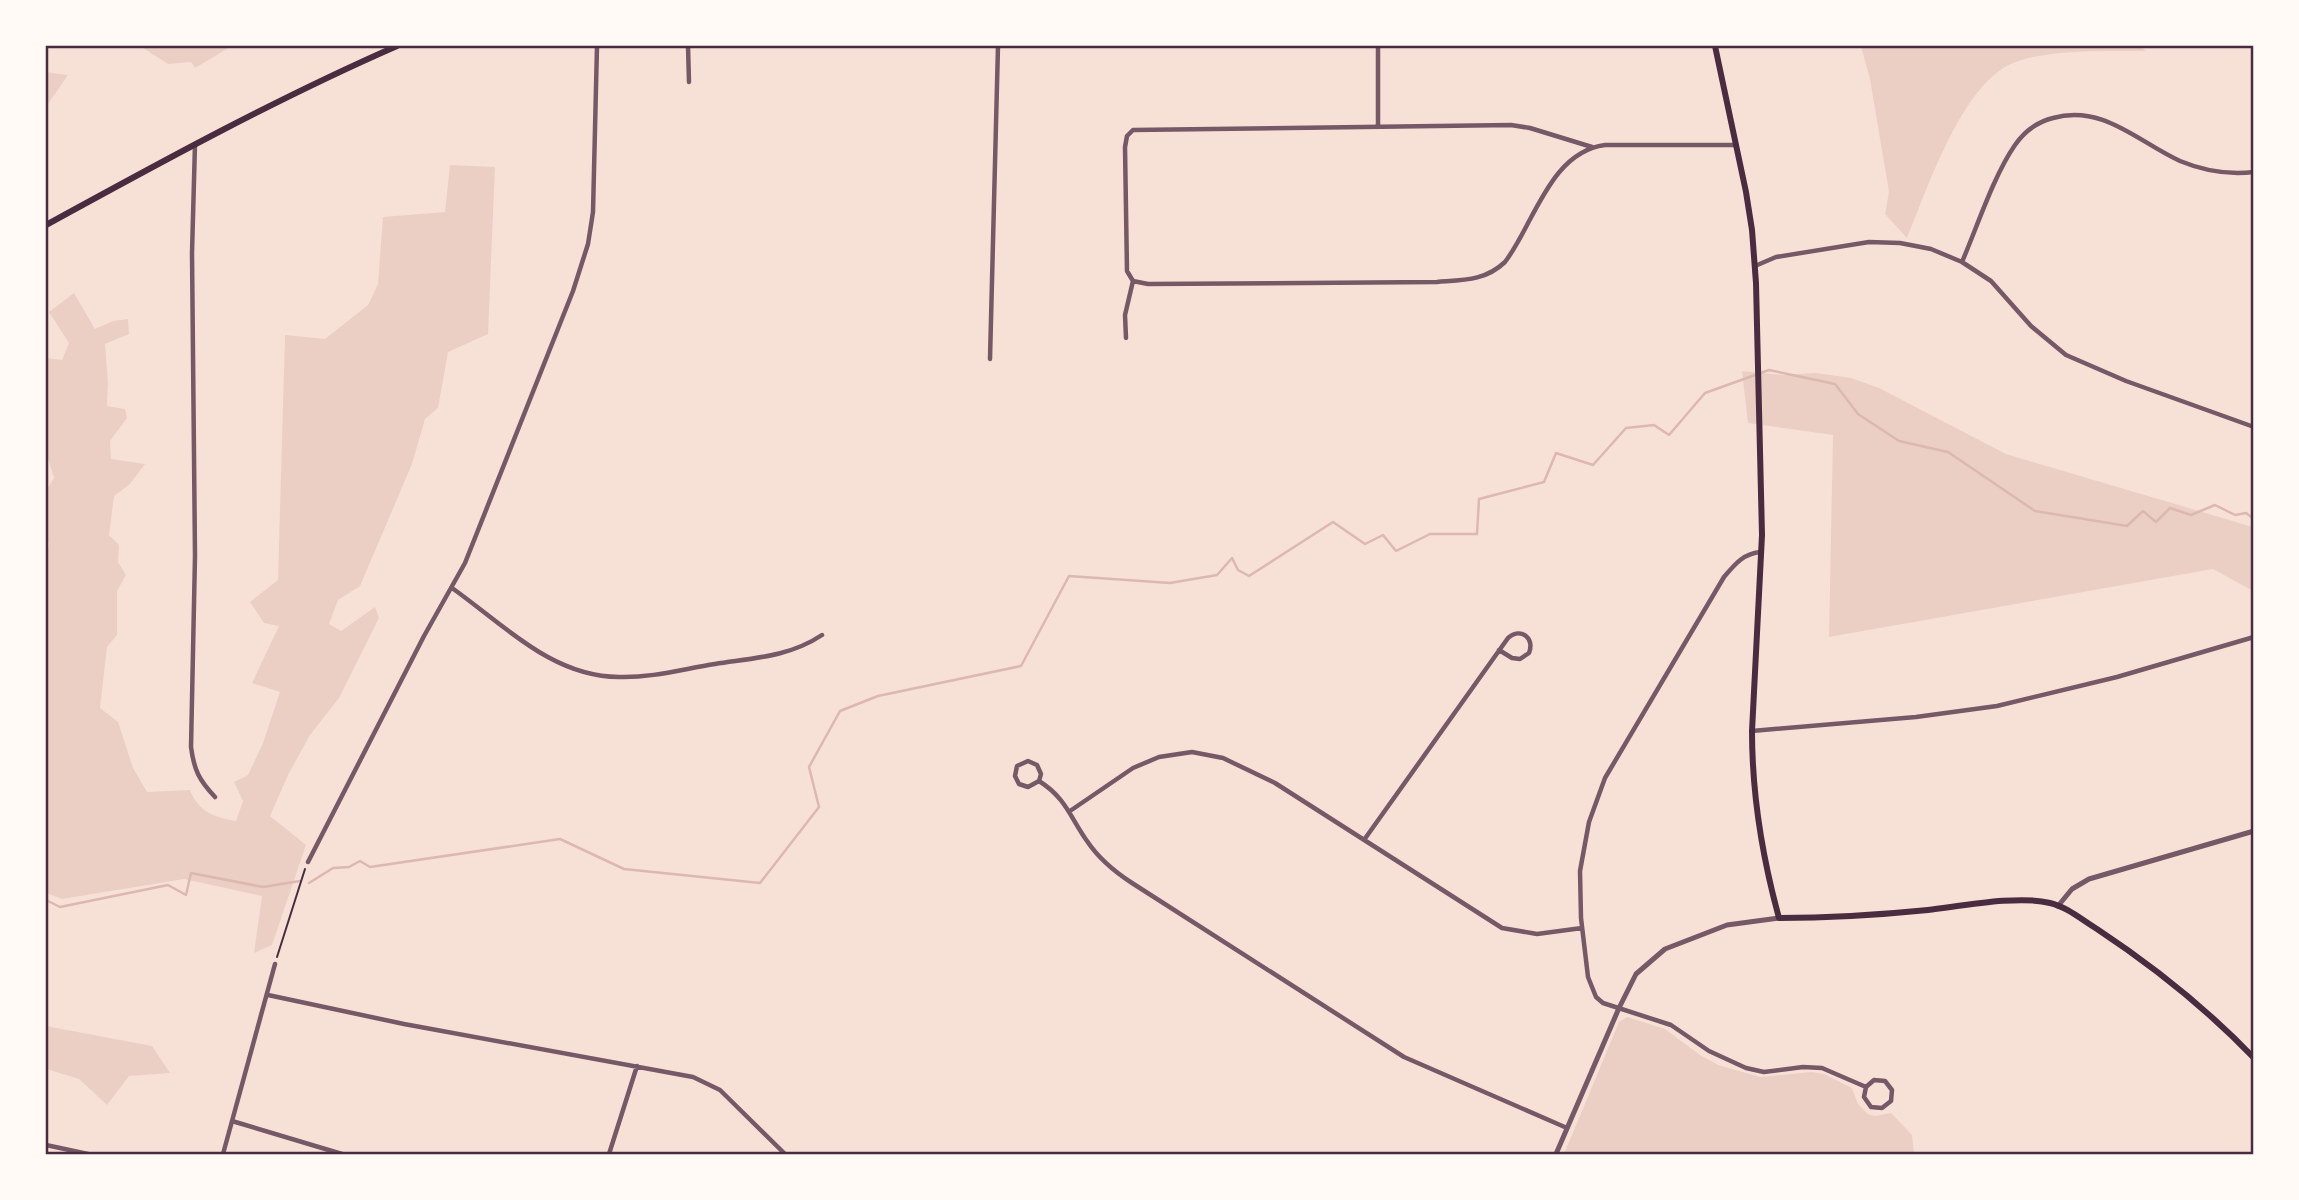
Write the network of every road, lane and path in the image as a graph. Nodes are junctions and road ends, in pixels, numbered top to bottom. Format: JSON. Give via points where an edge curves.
{"nodes":[{"id":1,"x":397,"y":46,"type":"edge"},
{"id":2,"x":597,"y":46,"type":"edge"},
{"id":3,"x":688,"y":46,"type":"edge"},
{"id":4,"x":998,"y":46,"type":"edge"},
{"id":5,"x":1378,"y":46,"type":"edge"},
{"id":6,"x":1715,"y":46,"type":"edge"},
{"id":7,"x":689,"y":82,"type":"dead end"},
{"id":8,"x":1378,"y":127,"type":"junction"},
{"id":9,"x":195,"y":143,"type":"junction"},
{"id":10,"x":1736,"y":145,"type":"junction"},
{"id":11,"x":1592,"y":147,"type":"junction"},
{"id":12,"x":2253,"y":172,"type":"edge"},
{"id":13,"x":46,"y":225,"type":"edge"},
{"id":14,"x":1962,"y":262,"type":"junction"},
{"id":15,"x":1755,"y":266,"type":"junction"},
{"id":16,"x":1133,"y":281,"type":"junction"},
{"id":17,"x":1126,"y":338,"type":"dead end"},
{"id":18,"x":990,"y":359,"type":"dead end"},
{"id":19,"x":2253,"y":427,"type":"edge"},
{"id":20,"x":1762,"y":553,"type":"junction"},
{"id":21,"x":452,"y":588,"type":"junction"},
{"id":22,"x":822,"y":635,"type":"dead end"},
{"id":23,"x":2253,"y":636,"type":"edge"},
{"id":24,"x":1499,"y":650,"type":"junction"},
{"id":25,"x":1752,"y":731,"type":"junction"},
{"id":26,"x":1039,"y":781,"type":"junction"},
{"id":27,"x":215,"y":797,"type":"dead end"},
{"id":28,"x":1070,"y":811,"type":"junction"},
{"id":29,"x":2253,"y":831,"type":"edge"},
{"id":30,"x":1364,"y":840,"type":"junction"},
{"id":31,"x":308,"y":862,"type":"joint"},
{"id":32,"x":2058,"y":906,"type":"junction"},
{"id":33,"x":1779,"y":918,"type":"junction"},
{"id":34,"x":1582,"y":928,"type":"junction"},
{"id":35,"x":275,"y":964,"type":"joint"},
{"id":36,"x":268,"y":995,"type":"junction"},
{"id":37,"x":1619,"y":1008,"type":"junction"},
{"id":38,"x":2253,"y":1058,"type":"edge"},
{"id":39,"x":638,"y":1066,"type":"junction"},
{"id":40,"x":1866,"y":1087,"type":"junction"},
{"id":41,"x":232,"y":1121,"type":"junction"},
{"id":42,"x":1567,"y":1128,"type":"junction"},
{"id":43,"x":46,"y":1145,"type":"edge"},
{"id":44,"x":88,"y":1154,"type":"edge"},
{"id":45,"x":222,"y":1154,"type":"edge"},
{"id":46,"x":342,"y":1154,"type":"edge"},
{"id":47,"x":609,"y":1154,"type":"edge"},
{"id":48,"x":785,"y":1154,"type":"edge"},
{"id":49,"x":1556,"y":1154,"type":"edge"}],
"edges":[{"from":1,"to":9,"type":"main road"},
{"from":2,"to":21,"type":"street","via":[[595,186],[588,244],[498,484]]},
{"from":3,"to":7,"type":"street"},
{"from":4,"to":18,"type":"street"},
{"from":5,"to":8,"type":"street"},
{"from":6,"to":10,"type":"main road"},
{"from":8,"to":11,"type":"street","via":[[1511,125]]},
{"from":8,"to":16,"type":"street","via":[[1130,132],[1124,169],[1126,264]]},
{"from":9,"to":13,"type":"main road"},
{"from":9,"to":27,"type":"street","via":[[191,747],[194,768]]},
{"from":10,"to":11,"type":"street"},
{"from":10,"to":15,"type":"main road"},
{"from":11,"to":16,"type":"street","via":[[1560,172],[1513,252],[1495,272],[1481,278],[1437,282]]},
{"from":12,"to":14,"type":"street","via":[[2226,173],[2194,166],[2098,117],[2055,117],[2032,127],[2010,152]]},
{"from":14,"to":15,"type":"street","via":[[1921,246],[1879,242],[1776,257]]},
{"from":14,"to":19,"type":"street","via":[[1991,281],[2066,355]]},
{"from":15,"to":20,"type":"main road"},
{"from":16,"to":17,"type":"street","via":[[1125,315]]},
{"from":20,"to":25,"type":"main road"},
{"from":20,"to":34,"type":"street","via":[[1744,557],[1724,577],[1600,787],[1583,852]]},
{"from":21,"to":22,"type":"street","via":[[538,652],[605,677],[762,659],[806,646]]},
{"from":21,"to":31,"type":"street"},
{"from":23,"to":25,"type":"street","via":[[2094,683],[1984,708]]},
{"from":24,"to":24,"type":"street","via":[[1520,659],[1529,653],[1531,642],[1523,634],[1515,634]]},
{"from":24,"to":30,"type":"street"},
{"from":25,"to":33,"type":"main road","via":[[1758,819]]},
{"from":26,"to":26,"type":"street","via":[[1028,788],[1019,784],[1017,766],[1026,761],[1035,764]]},
{"from":26,"to":28,"type":"street"},
{"from":28,"to":30,"type":"street","via":[[1147,761],[1192,752],[1223,758],[1258,773]]},
{"from":28,"to":42,"type":"street","via":[[1093,850],[1121,876],[1302,992],[1416,1063]]},
{"from":29,"to":32,"type":"street","via":[[2083,882]]},
{"from":30,"to":34,"type":"street","via":[[1502,928],[1537,934]]},
{"from":31,"to":35,"type":"path"},
{"from":32,"to":33,"type":"main road","via":[[2010,902],[1845,917]]},
{"from":32,"to":38,"type":"main road","via":[[2159,973]]},
{"from":33,"to":37,"type":"street","via":[[1727,925],[1665,949],[1636,974]]},
{"from":34,"to":37,"type":"street","via":[[1593,991],[1603,1003]]},
{"from":35,"to":36,"type":"street"},
{"from":36,"to":39,"type":"street"},
{"from":36,"to":41,"type":"street"},
{"from":37,"to":40,"type":"street","via":[[1671,1025],[1704,1049],[1746,1068],[1764,1072],[1822,1068]]},
{"from":37,"to":42,"type":"street"},
{"from":39,"to":47,"type":"street"},
{"from":39,"to":48,"type":"street","via":[[712,1085]]},
{"from":40,"to":40,"type":"street","via":[[1865,1100],[1871,1107],[1882,1108],[1891,1101],[1892,1090],[1885,1081],[1874,1080]]},
{"from":41,"to":45,"type":"street"},
{"from":41,"to":46,"type":"street"},
{"from":42,"to":49,"type":"street"},
{"from":43,"to":44,"type":"street"}]}
